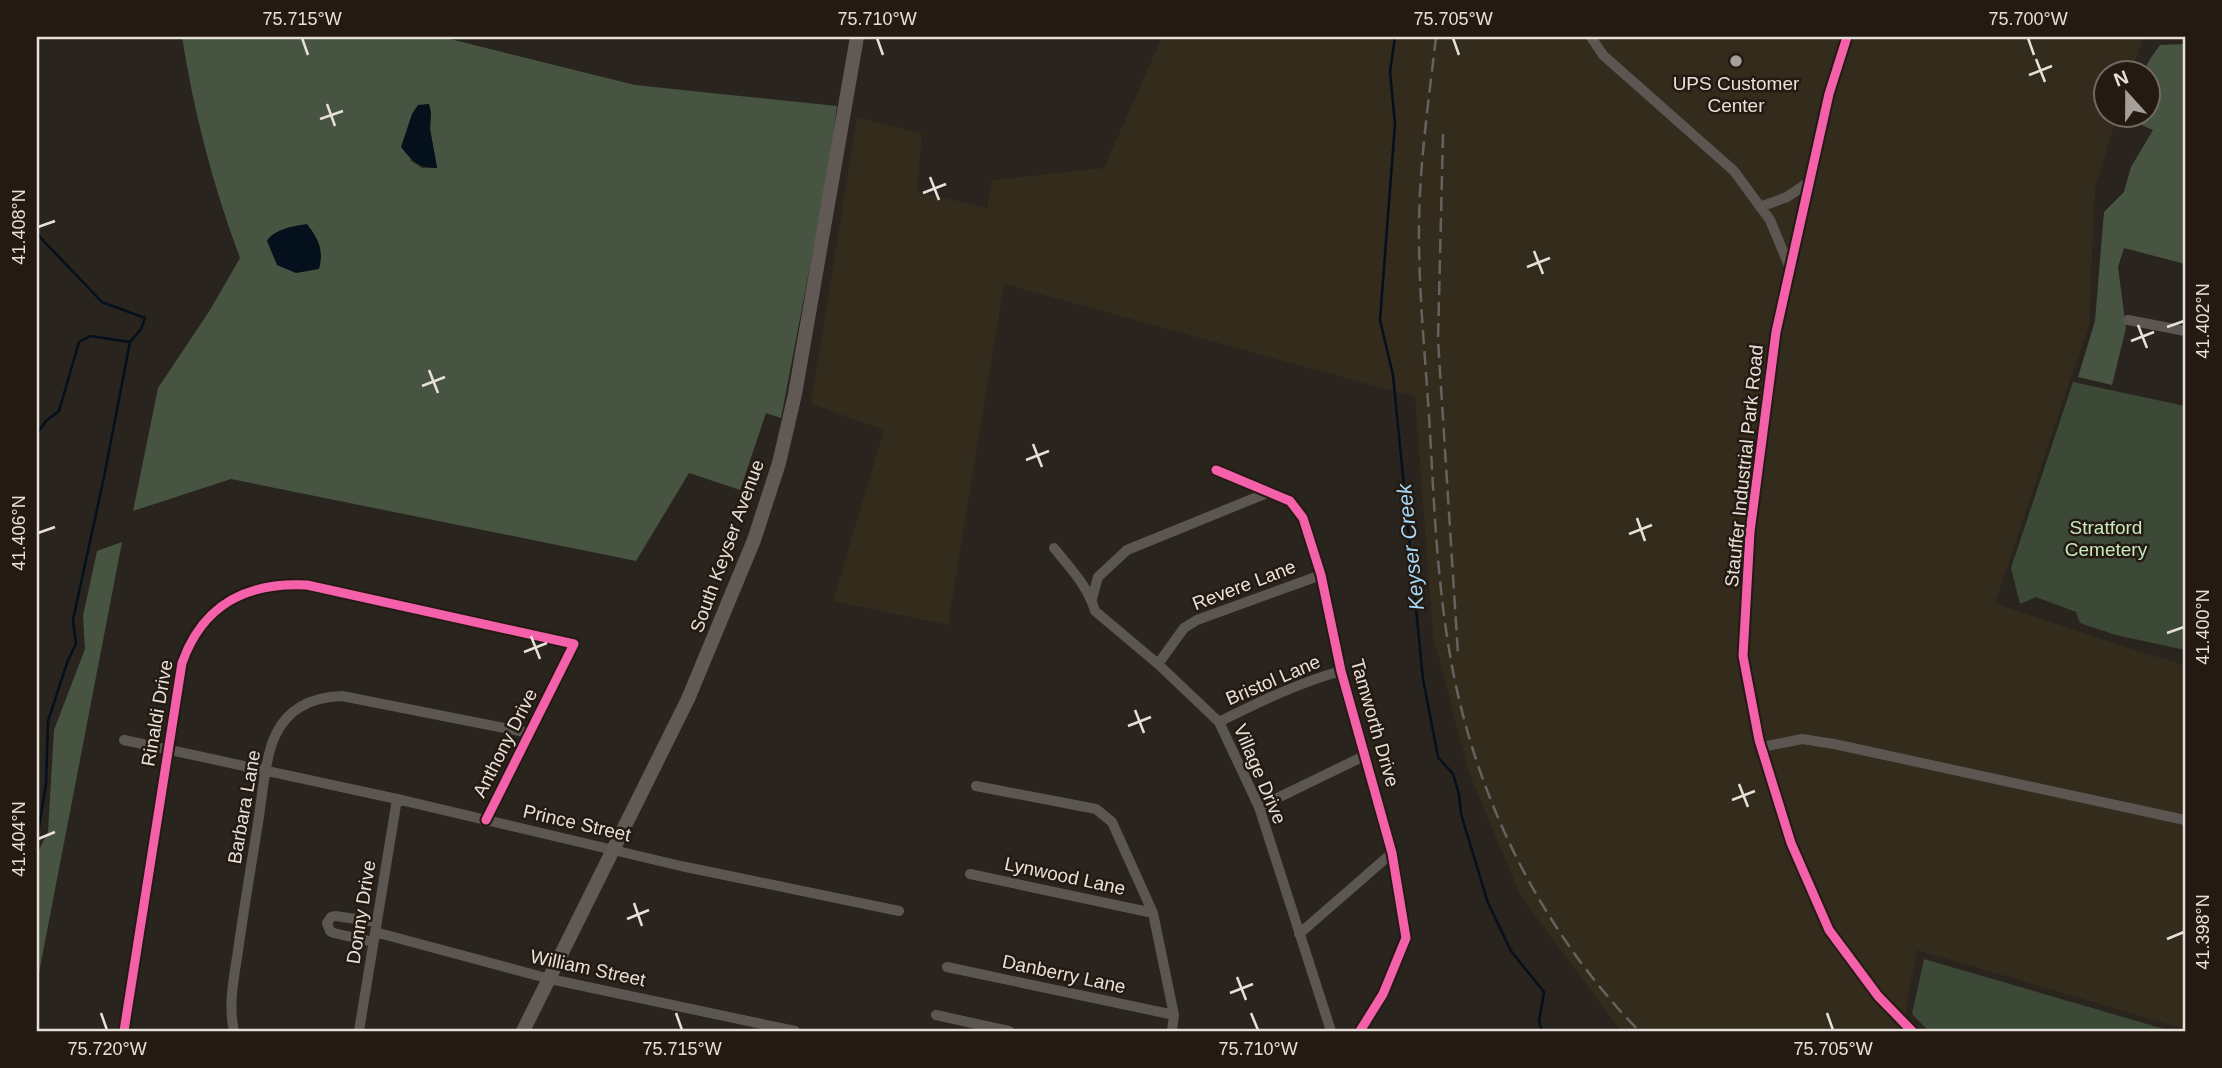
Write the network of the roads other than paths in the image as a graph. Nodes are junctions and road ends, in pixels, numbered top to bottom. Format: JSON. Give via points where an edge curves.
{"nodes":[{"id":1,"x":857,"y":37,"type":"edge"},
{"id":2,"x":1591,"y":37,"type":"edge"},
{"id":3,"x":1847,"y":37,"type":"edge"},
{"id":4,"x":1809,"y":182,"type":"junction"},
{"id":5,"x":1760,"y":207,"type":"junction"},
{"id":6,"x":1790,"y":268,"type":"junction"},
{"id":7,"x":2127,"y":320,"type":"dead end"},
{"id":8,"x":2185,"y":331,"type":"edge"},
{"id":9,"x":1216,"y":470,"type":"dead end"},
{"id":10,"x":1267,"y":493,"type":"junction"},
{"id":11,"x":1054,"y":548,"type":"dead end"},
{"id":12,"x":1321,"y":575,"type":"junction"},
{"id":13,"x":1092,"y":599,"type":"junction"},
{"id":14,"x":574,"y":644,"type":"joint"},
{"id":15,"x":1158,"y":664,"type":"junction"},
{"id":16,"x":1341,"y":671,"type":"junction"},
{"id":17,"x":1219,"y":722,"type":"junction"},
{"id":18,"x":530,"y":733,"type":"junction"},
{"id":19,"x":124,"y":740,"type":"dead end"},
{"id":20,"x":1762,"y":747,"type":"junction"},
{"id":21,"x":167,"y":750,"type":"junction"},
{"id":22,"x":1366,"y":755,"type":"junction"},
{"id":23,"x":266,"y":772,"type":"junction"},
{"id":24,"x":976,"y":786,"type":"dead end"},
{"id":25,"x":397,"y":799,"type":"junction"},
{"id":26,"x":1259,"y":807,"type":"junction"},
{"id":27,"x":486,"y":820,"type":"junction"},
{"id":28,"x":2185,"y":820,"type":"edge"},
{"id":29,"x":614,"y":849,"type":"junction"},
{"id":30,"x":1392,"y":853,"type":"junction"},
{"id":31,"x":970,"y":874,"type":"dead end"},
{"id":32,"x":899,"y":911,"type":"dead end"},
{"id":33,"x":1153,"y":913,"type":"junction"},
{"id":34,"x":375,"y":932,"type":"junction"},
{"id":35,"x":1299,"y":934,"type":"junction"},
{"id":36,"x":947,"y":967,"type":"dead end"},
{"id":37,"x":550,"y":979,"type":"junction"},
{"id":38,"x":936,"y":1015,"type":"dead end"},
{"id":39,"x":1174,"y":1015,"type":"junction"},
{"id":40,"x":124,"y":1031,"type":"edge"},
{"id":41,"x":234,"y":1031,"type":"edge"},
{"id":42,"x":359,"y":1031,"type":"edge"},
{"id":43,"x":523,"y":1031,"type":"edge"},
{"id":44,"x":795,"y":1031,"type":"edge"},
{"id":45,"x":1009,"y":1031,"type":"edge"},
{"id":46,"x":1172,"y":1031,"type":"edge"},
{"id":47,"x":1331,"y":1031,"type":"edge"},
{"id":48,"x":1360,"y":1031,"type":"edge"},
{"id":49,"x":1912,"y":1031,"type":"edge"}],
"edges":[{"from":1,"to":29,"type":"main road","name":"South Keyser Avenue","via":[[796,394],[779,463],[754,540],[688,699]]},
{"from":2,"to":5,"type":"street","via":[[1604,54],[1734,171]]},
{"from":3,"to":4,"type":"street","name":"Stauffer Industrial Park Road"},
{"from":4,"to":5,"type":"street"},
{"from":4,"to":6,"type":"street","name":"Stauffer Industrial Park Road"},
{"from":5,"to":6,"type":"street"},
{"from":6,"to":20,"type":"street","name":"Stauffer Industrial Park Road","via":[[1776,332],[1750,532],[1743,656]]},
{"from":7,"to":8,"type":"street"},
{"from":9,"to":10,"type":"street","name":"Tamworth Drive"},
{"from":10,"to":12,"type":"street","name":"Tamworth Drive","via":[[1290,501],[1303,518]]},
{"from":10,"to":13,"type":"street","via":[[1127,550],[1098,577]]},
{"from":11,"to":13,"type":"street","name":"Village Drive"},
{"from":12,"to":15,"type":"street","name":"Revere Lane","via":[[1197,620],[1184,628]]},
{"from":12,"to":16,"type":"street","name":"Tamworth Drive"},
{"from":13,"to":15,"type":"street","name":"Village Drive","via":[[1095,611],[1105,621]]},
{"from":14,"to":18,"type":"street","name":"Anthony Drive"},
{"from":14,"to":21,"type":"street","name":"Rinaldi Drive","via":[[307,585],[261,587],[218,608],[190,641]]},
{"from":15,"to":17,"type":"street","name":"Village Drive"},
{"from":16,"to":17,"type":"street","name":"Bristol Lane","via":[[1263,699]]},
{"from":16,"to":22,"type":"street","name":"Tamworth Drive"},
{"from":17,"to":26,"type":"street","name":"Village Drive"},
{"from":18,"to":23,"type":"street","name":"Barbara Lane","via":[[324,696],[284,720],[274,735]]},
{"from":18,"to":27,"type":"street","name":"Anthony Drive"},
{"from":19,"to":21,"type":"street","name":"Prince Street"},
{"from":20,"to":28,"type":"street","via":[[1802,739],[1834,744]]},
{"from":20,"to":49,"type":"street","name":"Stauffer Industrial Park Road","via":[[1791,843],[1829,930],[1878,996]]},
{"from":21,"to":23,"type":"street","name":"Prince Street"},
{"from":21,"to":40,"type":"street","name":"Rinaldi Drive"},
{"from":22,"to":26,"type":"street"},
{"from":22,"to":30,"type":"street","name":"Tamworth Drive"},
{"from":23,"to":25,"type":"street","name":"Prince Street"},
{"from":23,"to":41,"type":"street","name":"Barbara Lane","via":[[231,996]]},
{"from":24,"to":33,"type":"street","via":[[1096,809],[1112,822]]},
{"from":25,"to":27,"type":"street","name":"Prince Street"},
{"from":25,"to":34,"type":"street","name":"Donny Drive"},
{"from":26,"to":35,"type":"street","name":"Village Drive"},
{"from":27,"to":29,"type":"street","name":"Prince Street"},
{"from":29,"to":32,"type":"street","name":"Prince Street"},
{"from":29,"to":37,"type":"main road","name":"South Keyser Avenue"},
{"from":30,"to":35,"type":"street"},
{"from":30,"to":48,"type":"street","name":"Tamworth Drive","via":[[1406,938],[1383,994]]},
{"from":31,"to":33,"type":"street","name":"Lynwood Lane"},
{"from":33,"to":39,"type":"street"},
{"from":34,"to":37,"type":"street","name":"William Street"},
{"from":34,"to":42,"type":"street","name":"Donny Drive"},
{"from":35,"to":47,"type":"street","name":"Village Drive"},
{"from":36,"to":39,"type":"street","name":"Danberry Lane"},
{"from":37,"to":43,"type":"main road","name":"South Keyser Avenue"},
{"from":37,"to":44,"type":"street","name":"William Street"},
{"from":38,"to":45,"type":"street"},
{"from":39,"to":46,"type":"street"}]}
